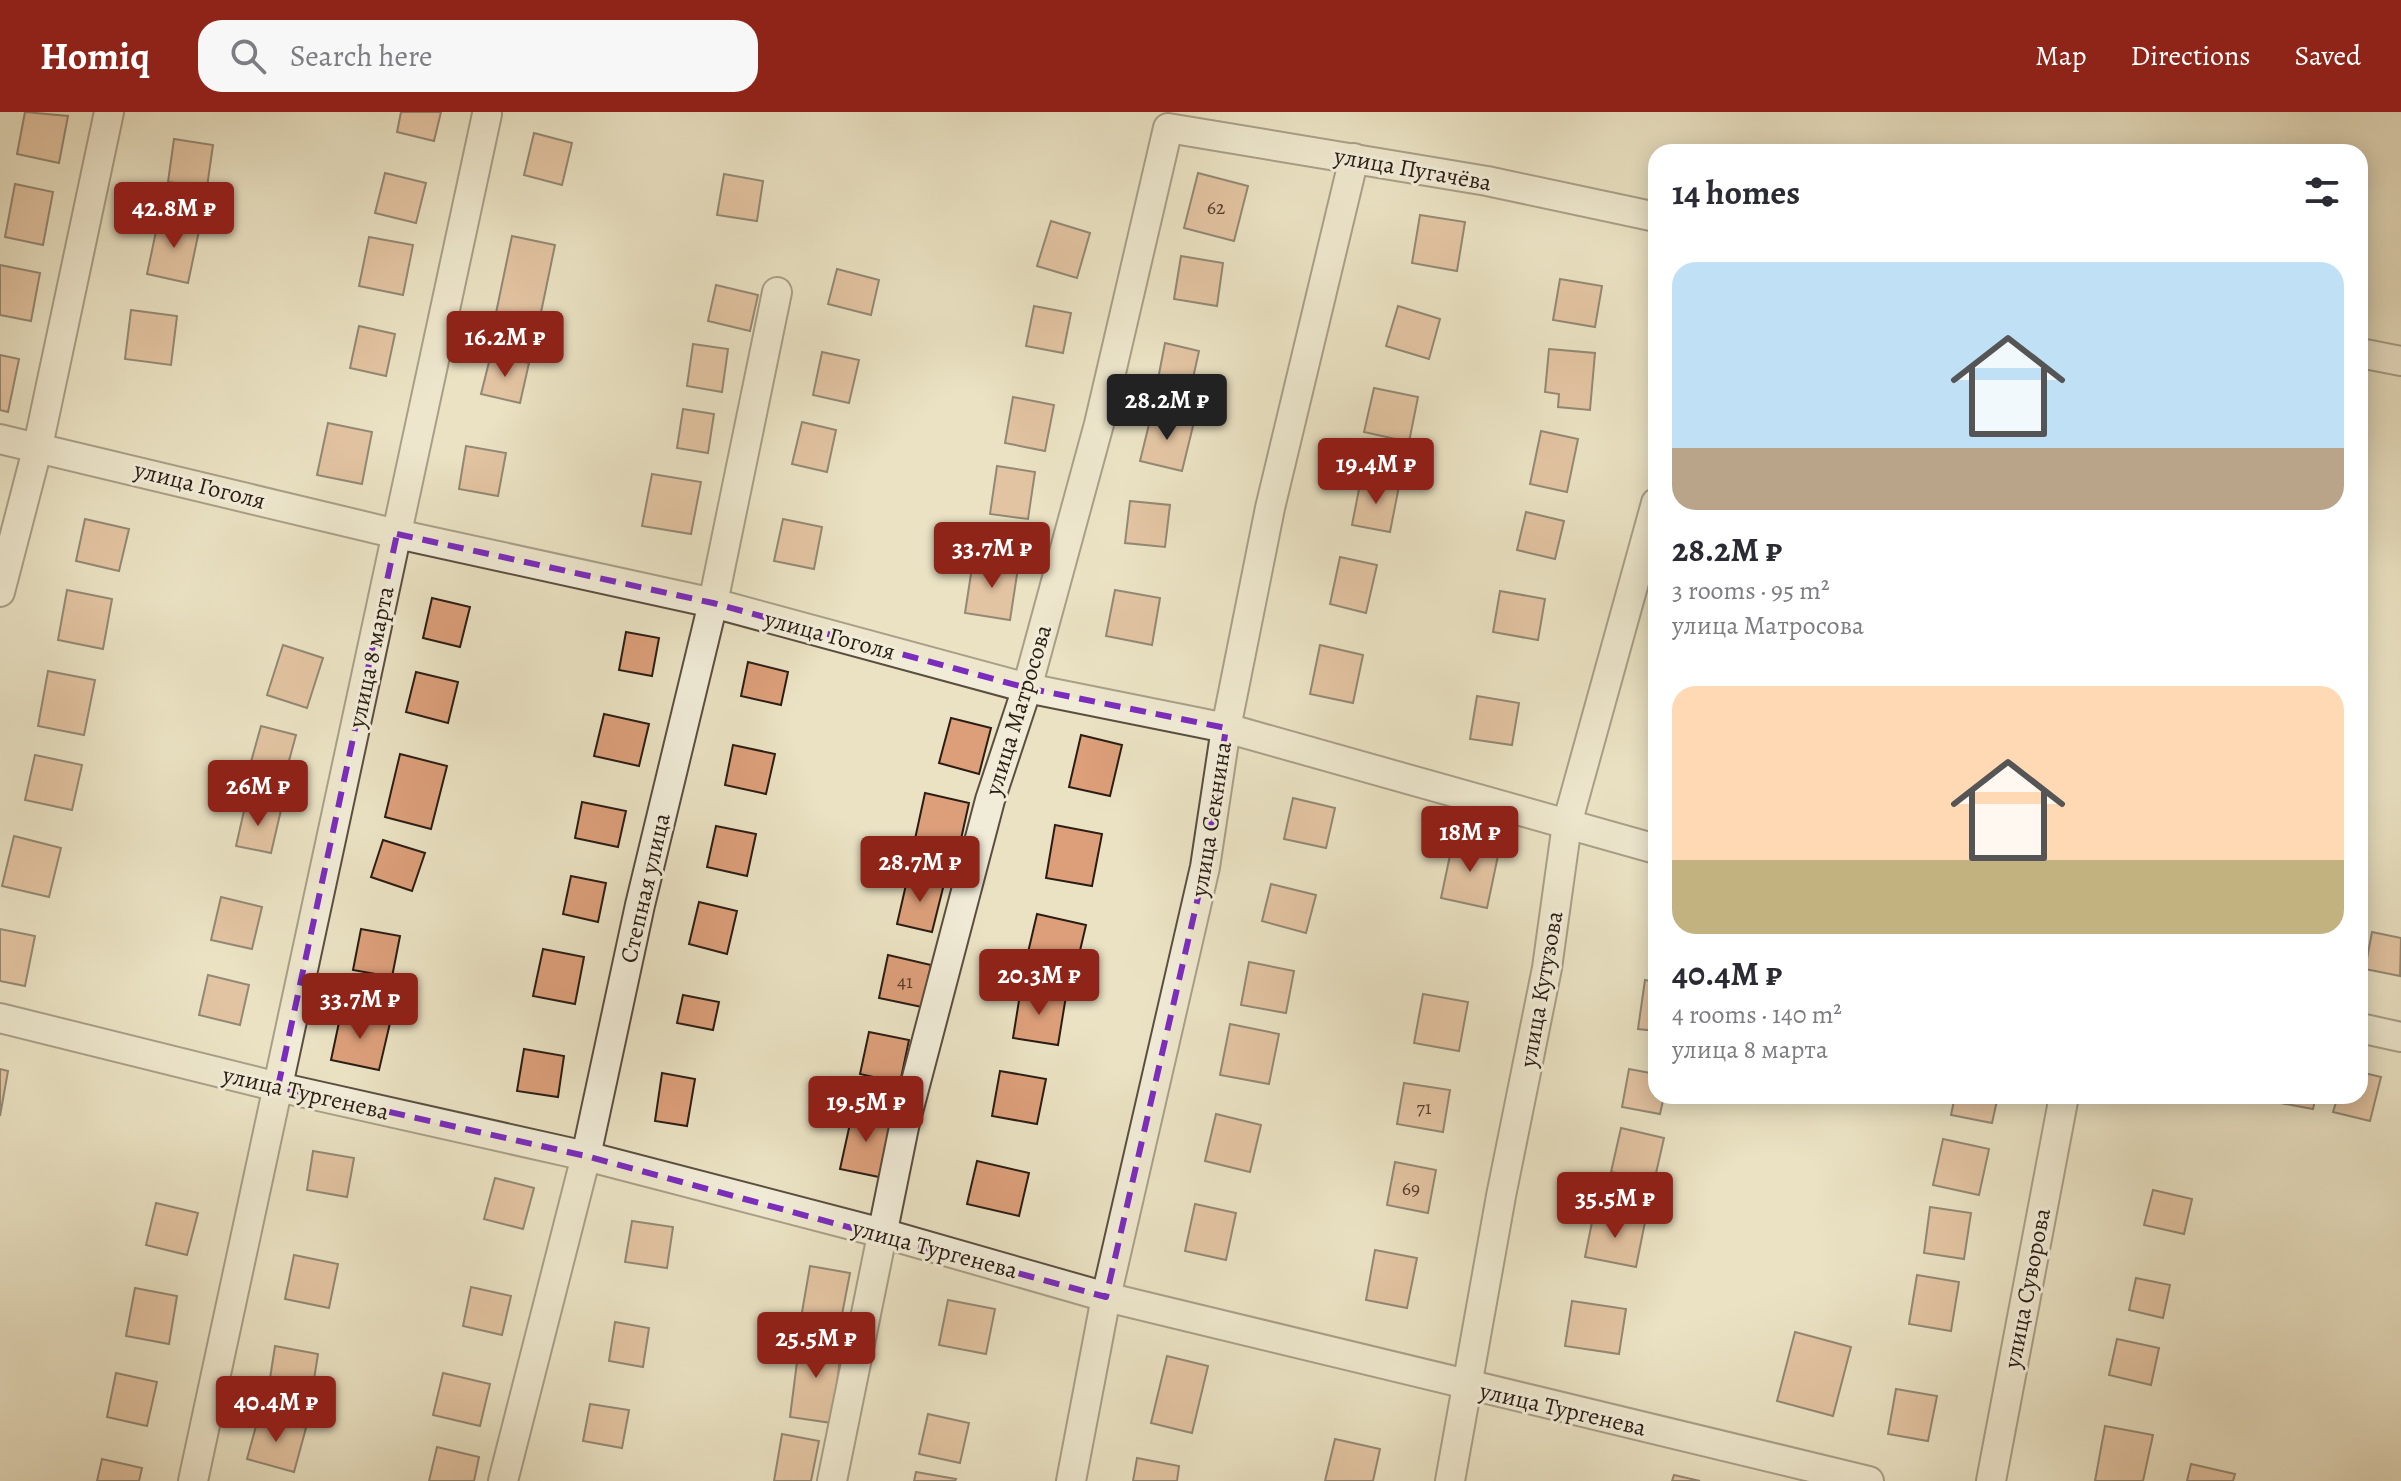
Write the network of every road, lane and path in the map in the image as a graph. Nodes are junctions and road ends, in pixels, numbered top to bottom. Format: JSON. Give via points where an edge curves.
{"nodes":[{"id":1,"x":109,"y":112,"type":"edge"},
{"id":2,"x":487,"y":114,"type":"dead end"},
{"id":3,"x":1168,"y":128,"type":"joint"},
{"id":4,"x":1354,"y":158,"type":"junction"},
{"id":5,"x":1648,"y":215,"type":"edge"},
{"id":6,"x":777,"y":292,"type":"dead end"},
{"id":7,"x":2368,"y":355,"type":"edge"},
{"id":8,"x":2401,"y":361,"type":"edge"},
{"id":9,"x":0,"y":439,"type":"edge"},
{"id":10,"x":38,"y":446,"type":"junction"},
{"id":11,"x":1648,"y":532,"type":"edge"},
{"id":12,"x":397,"y":534,"type":"junction"},
{"id":13,"x":0,"y":592,"type":"edge"},
{"id":14,"x":713,"y":603,"type":"junction"},
{"id":15,"x":1027,"y":688,"type":"junction"},
{"id":16,"x":1226,"y":728,"type":"junction"},
{"id":17,"x":1567,"y":824,"type":"junction"},
{"id":18,"x":1648,"y":847,"type":"edge"},
{"id":19,"x":0,"y":1018,"type":"edge"},
{"id":20,"x":2368,"y":1030,"type":"edge"},
{"id":21,"x":2401,"y":1037,"type":"edge"},
{"id":22,"x":278,"y":1087,"type":"junction"},
{"id":23,"x":2062,"y":1104,"type":"edge"},
{"id":24,"x":586,"y":1156,"type":"junction"},
{"id":25,"x":882,"y":1233,"type":"junction"},
{"id":26,"x":1106,"y":1297,"type":"junction"},
{"id":27,"x":1468,"y":1386,"type":"junction"},
{"id":28,"x":193,"y":1481,"type":"edge"},
{"id":29,"x":503,"y":1481,"type":"edge"},
{"id":30,"x":832,"y":1481,"type":"edge"},
{"id":31,"x":1071,"y":1481,"type":"edge"},
{"id":32,"x":1450,"y":1481,"type":"edge"},
{"id":33,"x":1869,"y":1481,"type":"edge"},
{"id":34,"x":1991,"y":1481,"type":"edge"}],
"edges":[{"from":1,"to":10,"type":"street"},
{"from":2,"to":12,"type":"street","name":"улица 8 марта"},
{"from":3,"to":4,"type":"street","name":"улица Пугачёва"},
{"from":3,"to":15,"type":"street","name":"улица Матросова","via":[[1099,424]]},
{"from":4,"to":5,"type":"street","name":"улица Пугачёва"},
{"from":4,"to":16,"type":"street","name":"улица Секнина","via":[[1270,508]]},
{"from":6,"to":14,"type":"street","name":"Степная улица"},
{"from":7,"to":8,"type":"street"},
{"from":9,"to":10,"type":"street","name":"улица Гоголя"},
{"from":10,"to":12,"type":"street","name":"улица Гоголя"},
{"from":10,"to":13,"type":"street"},
{"from":11,"to":17,"type":"street","name":"улица Кутузова"},
{"from":12,"to":14,"type":"street","name":"улица Гоголя"},
{"from":12,"to":22,"type":"street","name":"улица 8 марта"},
{"from":14,"to":15,"type":"street","name":"улица Гоголя"},
{"from":14,"to":24,"type":"street","name":"Степная улица"},
{"from":15,"to":16,"type":"street","name":"улица Гоголя"},
{"from":15,"to":25,"type":"street","name":"улица Матросова","via":[[990,800],[904,1127]]},
{"from":16,"to":17,"type":"street","name":"улица Гоголя"},
{"from":16,"to":26,"type":"street","name":"улица Секнина","via":[[1205,867]]},
{"from":17,"to":18,"type":"street","name":"улица Гоголя"},
{"from":17,"to":27,"type":"street","name":"улица Кутузова","via":[[1547,968]]},
{"from":19,"to":22,"type":"street","name":"улица Тургенева"},
{"from":20,"to":21,"type":"street"},
{"from":22,"to":24,"type":"street","name":"улица Тургенева"},
{"from":22,"to":28,"type":"street","name":"улица 8 марта"},
{"from":23,"to":34,"type":"street","name":"улица Суворова"},
{"from":24,"to":25,"type":"street","name":"улица Тургенева"},
{"from":24,"to":29,"type":"street","name":"Степная улица"},
{"from":25,"to":26,"type":"street","name":"улица Тургенева"},
{"from":25,"to":30,"type":"street","name":"улица Матросова"},
{"from":26,"to":27,"type":"street","name":"улица Тургенева"},
{"from":26,"to":31,"type":"street","name":"улица Секнина"},
{"from":27,"to":32,"type":"street","name":"улица Кутузова"},
{"from":27,"to":33,"type":"street","name":"улица Тургенева"}]}
